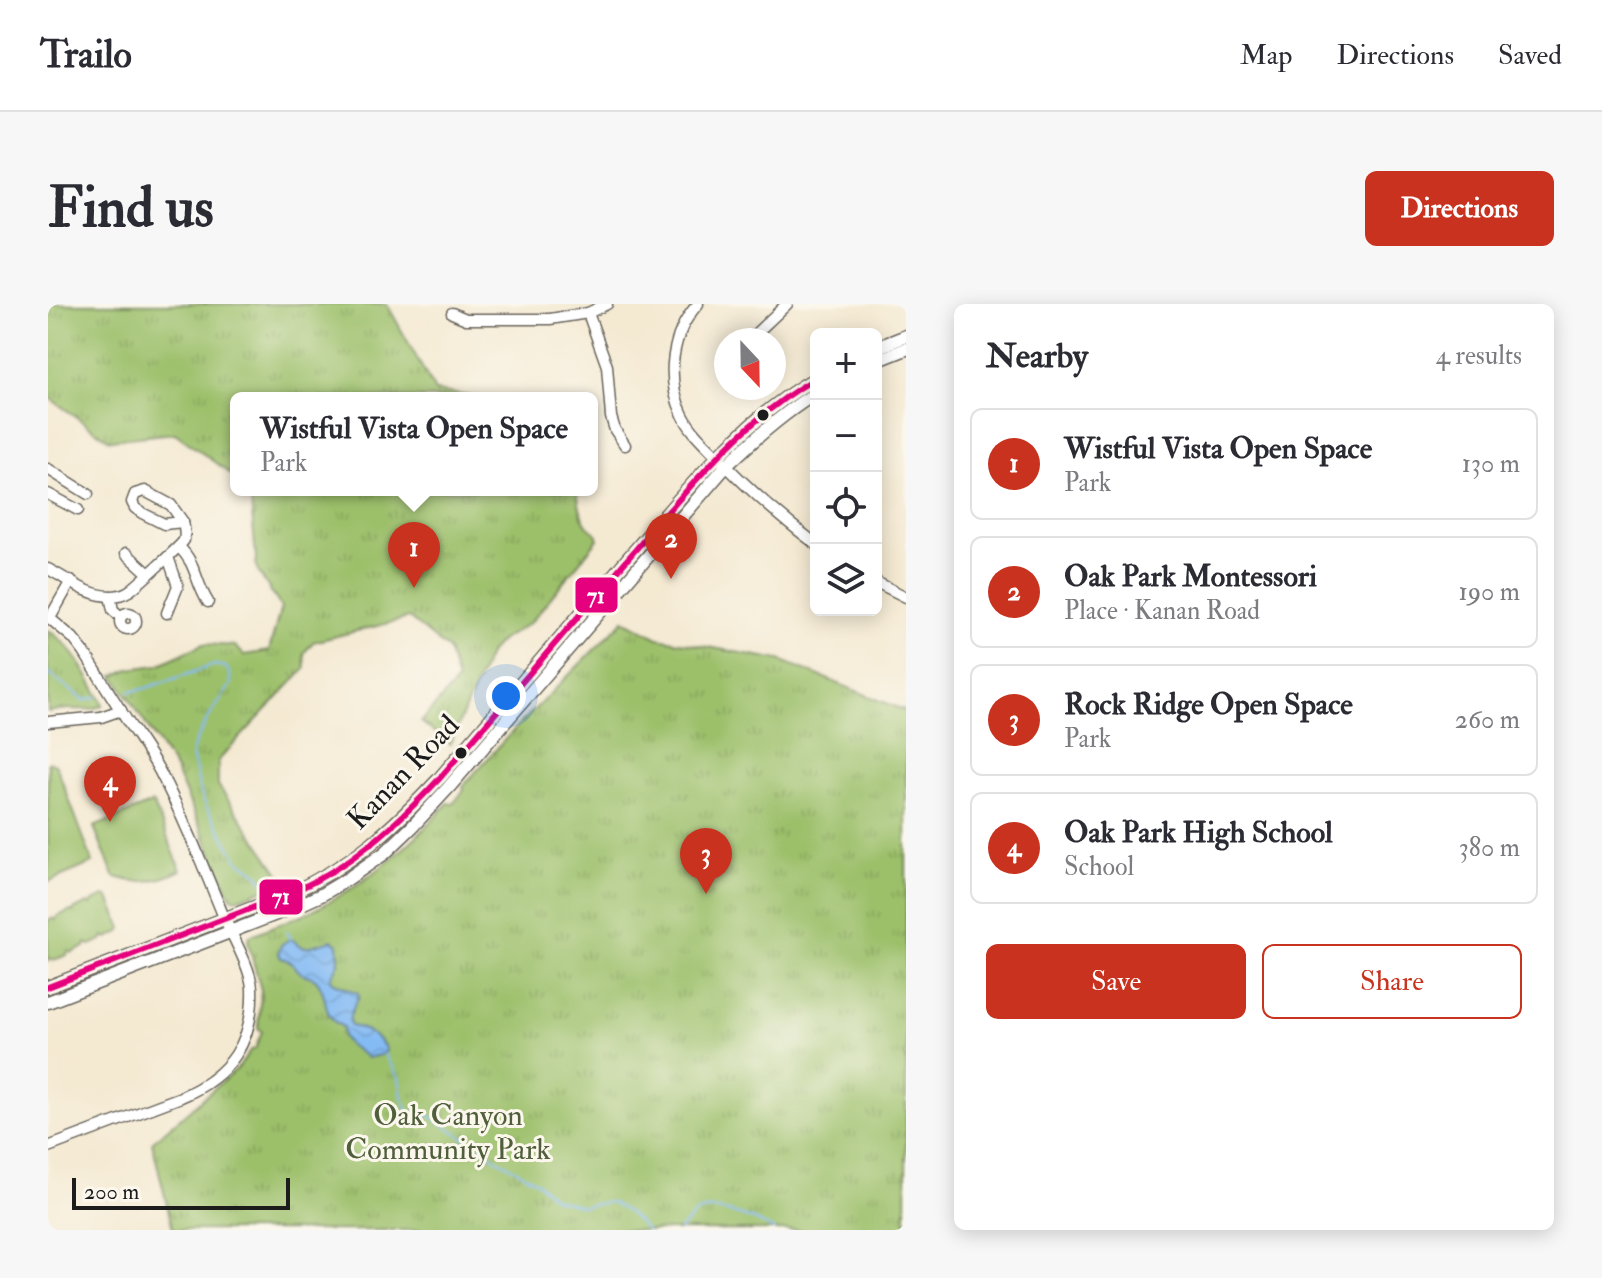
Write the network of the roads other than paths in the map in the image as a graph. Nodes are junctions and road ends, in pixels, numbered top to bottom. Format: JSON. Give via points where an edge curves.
{"nodes":[{"id":1,"x":607,"y":304,"type":"edge"},
{"id":2,"x":698,"y":304,"type":"edge"},
{"id":3,"x":787,"y":304,"type":"edge"},
{"id":4,"x":452,"y":313,"type":"dead end"},
{"id":5,"x":588,"y":313,"type":"junction"},
{"id":6,"x":762,"y":328,"type":"edge"},
{"id":7,"x":906,"y":336,"type":"edge"},
{"id":8,"x":882,"y":346,"type":"edge"},
{"id":9,"x":906,"y":349,"type":"edge"},
{"id":10,"x":882,"y":359,"type":"edge"},
{"id":11,"x":810,"y":382,"type":"edge"},
{"id":12,"x":810,"y":397,"type":"edge"},
{"id":13,"x":625,"y":445,"type":"dead end"},
{"id":14,"x":722,"y":462,"type":"junction"},
{"id":15,"x":48,"y":469,"type":"edge"},
{"id":16,"x":48,"y":494,"type":"edge"},
{"id":17,"x":88,"y":494,"type":"dead end"},
{"id":18,"x":78,"y":510,"type":"dead end"},
{"id":19,"x":183,"y":522,"type":"junction"},
{"id":20,"x":810,"y":539,"type":"edge"},
{"id":21,"x":179,"y":547,"type":"junction"},
{"id":22,"x":126,"y":553,"type":"dead end"},
{"id":23,"x":168,"y":557,"type":"junction"},
{"id":24,"x":48,"y":569,"type":"edge"},
{"id":25,"x":148,"y":573,"type":"junction"},
{"id":26,"x":71,"y":581,"type":"junction"},
{"id":27,"x":882,"y":585,"type":"edge"},
{"id":28,"x":110,"y":596,"type":"junction"},
{"id":29,"x":906,"y":597,"type":"edge"},
{"id":30,"x":208,"y":602,"type":"dead end"},
{"id":31,"x":167,"y":613,"type":"dead end"},
{"id":32,"x":121,"y":617,"type":"dead end"},
{"id":33,"x":49,"y":618,"type":"edge"},
{"id":34,"x":121,"y":710,"type":"junction"},
{"id":35,"x":48,"y":722,"type":"edge"},
{"id":36,"x":228,"y":925,"type":"junction"},
{"id":37,"x":48,"y":987,"type":"edge"},
{"id":38,"x":48,"y":1002,"type":"edge"},
{"id":39,"x":48,"y":1147,"type":"edge"}],
"edges":[{"from":1,"to":5,"type":"street"},
{"from":2,"to":14,"type":"street","via":[[676,342],[673,379],[687,424]]},
{"from":3,"to":6,"type":"street"},
{"from":4,"to":5,"type":"street","via":[[466,319],[550,319]]},
{"from":5,"to":13,"type":"street","via":[[607,366],[611,417]]},
{"from":7,"to":8,"type":"main road"},
{"from":9,"to":10,"type":"main road"},
{"from":11,"to":14,"type":"main road","name":"Kanan Road","via":[[745,431]]},
{"from":12,"to":14,"type":"main road","name":"Kanan Road"},
{"from":14,"to":20,"type":"street"},
{"from":14,"to":36,"type":"main road","name":"Kanan Road","via":[[400,839],[321,895]]},
{"from":15,"to":17,"type":"street"},
{"from":16,"to":18,"type":"street"},
{"from":19,"to":19,"type":"street","via":[[171,505],[145,491],[132,498],[135,508],[162,523]]},
{"from":19,"to":21,"type":"street","via":[[185,535]]},
{"from":21,"to":23,"type":"street"},
{"from":21,"to":30,"type":"street","via":[[191,558]]},
{"from":22,"to":25,"type":"street"},
{"from":23,"to":25,"type":"street"},
{"from":23,"to":31,"type":"street","via":[[178,586]]},
{"from":24,"to":26,"type":"street"},
{"from":25,"to":28,"type":"street","via":[[129,591]]},
{"from":26,"to":28,"type":"street","via":[[88,592]]},
{"from":26,"to":33,"type":"street"},
{"from":27,"to":29,"type":"street"},
{"from":28,"to":32,"type":"street"},
{"from":33,"to":34,"type":"street","via":[[84,652]]},
{"from":34,"to":35,"type":"street"},
{"from":34,"to":36,"type":"street","via":[[158,768]]},
{"from":36,"to":37,"type":"main road","name":"Kanan Road"},
{"from":36,"to":38,"type":"main road","name":"Kanan Road"},
{"from":36,"to":39,"type":"street","via":[[252,987],[246,1034],[229,1064],[195,1091]]}]}
